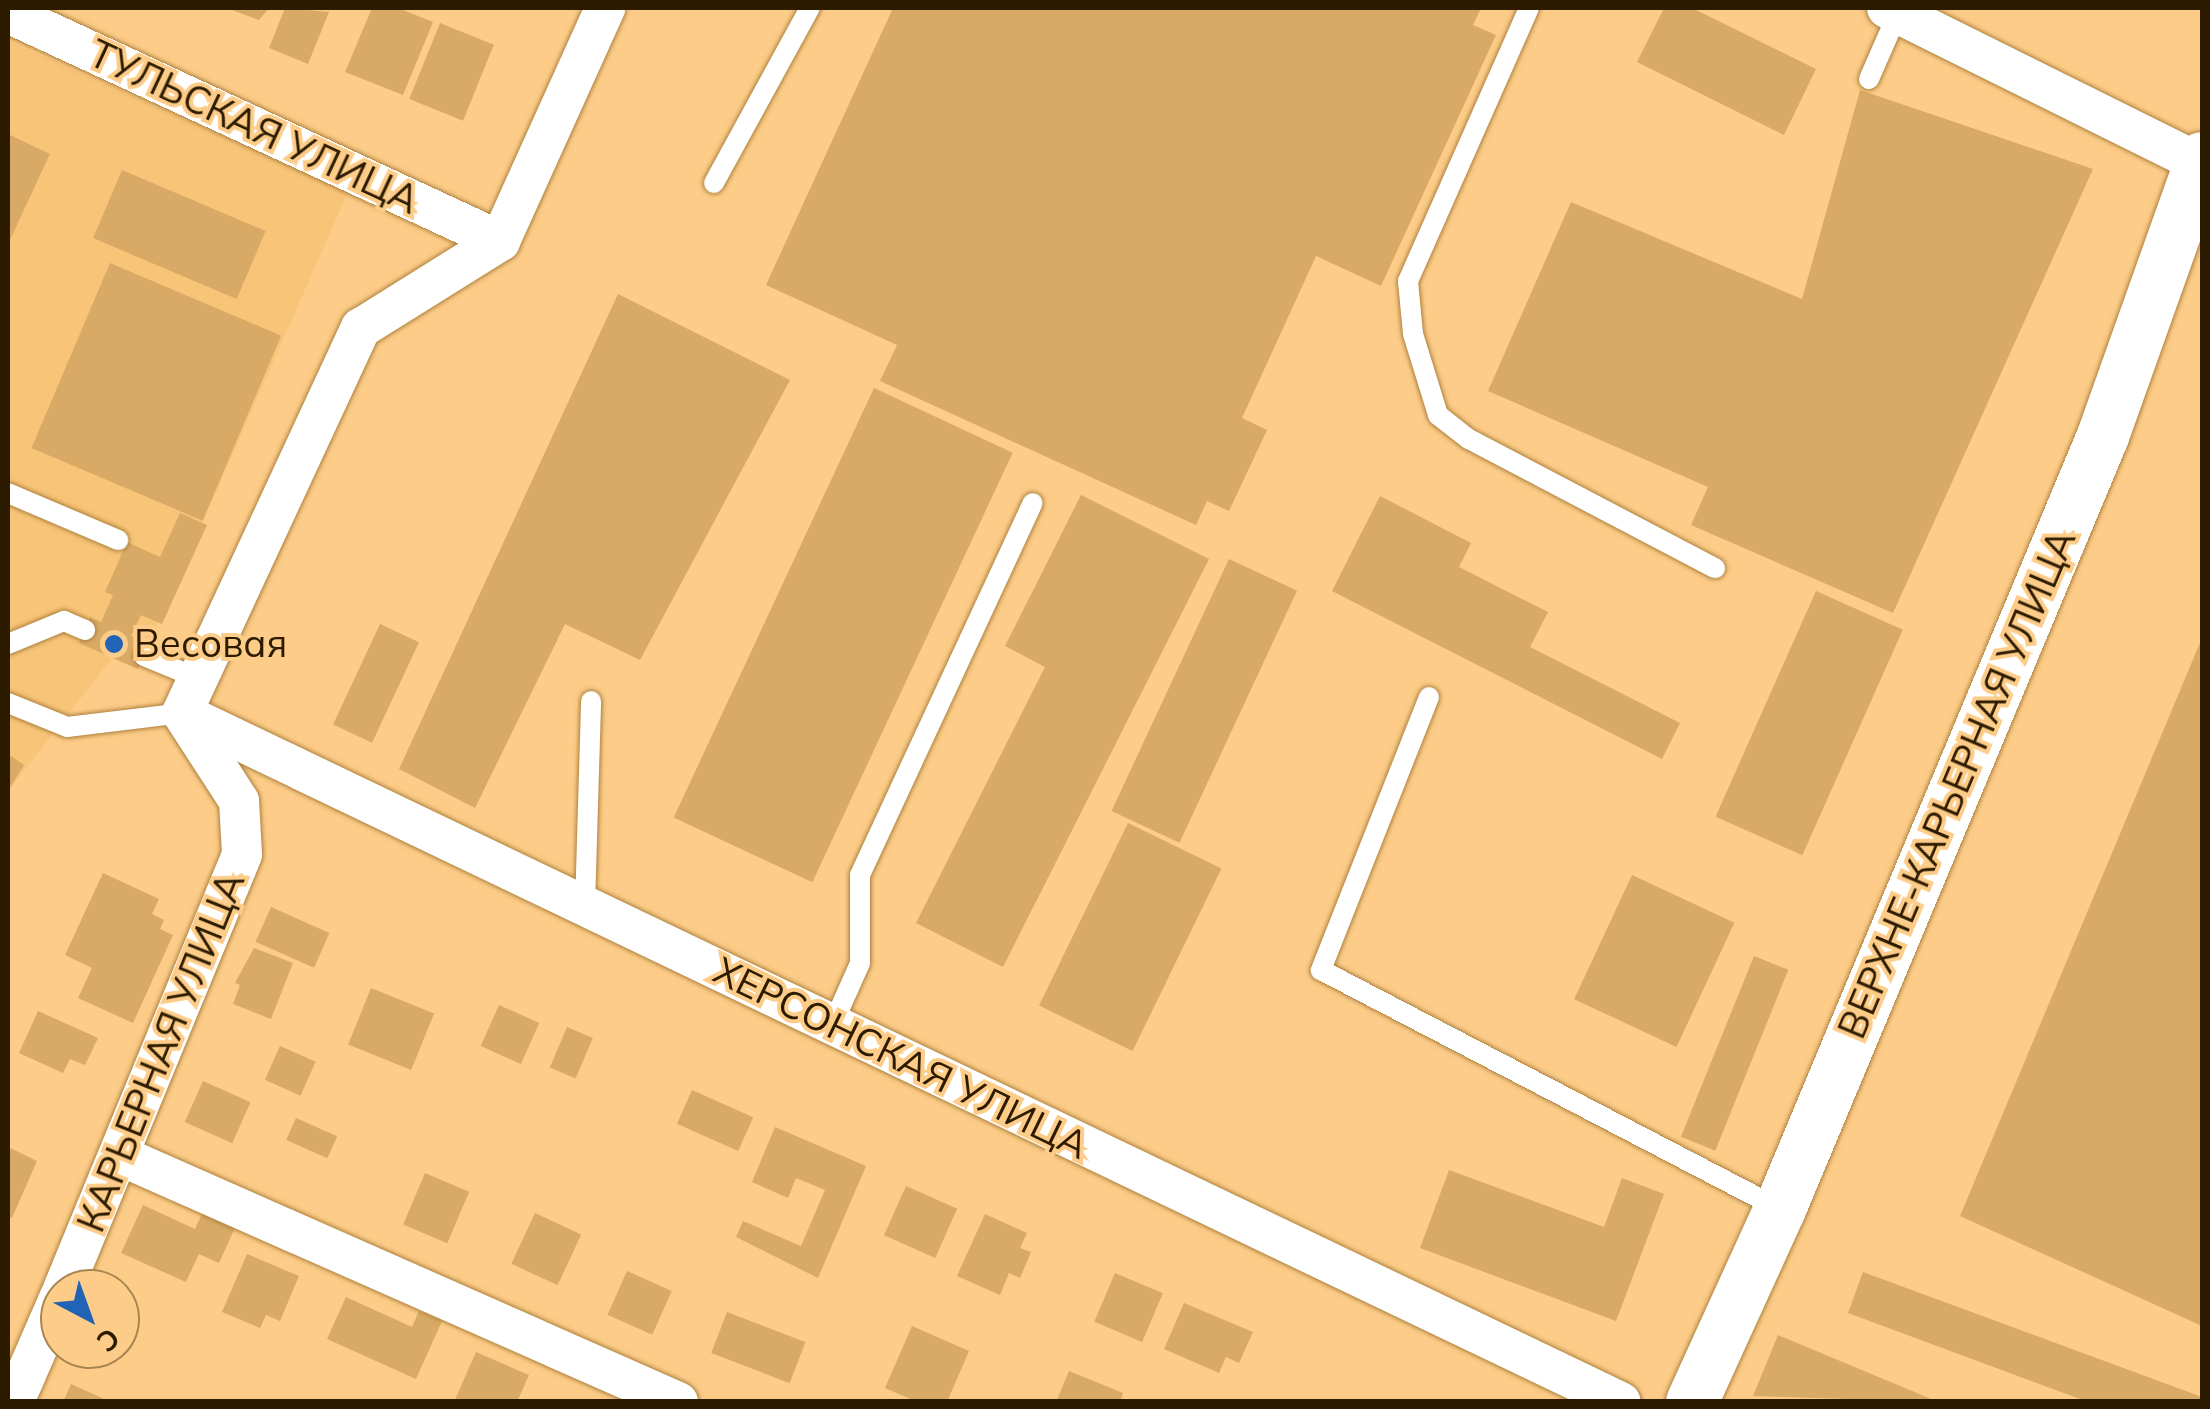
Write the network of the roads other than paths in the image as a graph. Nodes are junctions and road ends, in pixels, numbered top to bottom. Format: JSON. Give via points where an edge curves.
{"nodes":[{"id":1,"x":605,"y":8,"type":"edge"},
{"id":2,"x":810,"y":8,"type":"edge"},
{"id":3,"x":1529,"y":8,"type":"edge"},
{"id":4,"x":1892,"y":10,"type":"edge"},
{"id":5,"x":8,"y":12,"type":"edge"},
{"id":6,"x":1868,"y":79,"type":"dead end"},
{"id":7,"x":2202,"y":162,"type":"edge"},
{"id":8,"x":714,"y":183,"type":"dead end"},
{"id":9,"x":500,"y":241,"type":"junction"},
{"id":10,"x":8,"y":493,"type":"edge"},
{"id":11,"x":1033,"y":503,"type":"dead end"},
{"id":12,"x":118,"y":540,"type":"dead end"},
{"id":13,"x":1715,"y":568,"type":"dead end"},
{"id":14,"x":85,"y":630,"type":"dead end"},
{"id":15,"x":8,"y":644,"type":"edge"},
{"id":16,"x":144,"y":656,"type":"dead end"},
{"id":17,"x":189,"y":696,"type":"junction"},
{"id":18,"x":1429,"y":696,"type":"dead end"},
{"id":19,"x":591,"y":700,"type":"dead end"},
{"id":20,"x":8,"y":703,"type":"edge"},
{"id":21,"x":585,"y":907,"type":"junction"},
{"id":22,"x":832,"y":1026,"type":"junction"},
{"id":23,"x":121,"y":1156,"type":"junction"},
{"id":24,"x":1780,"y":1209,"type":"junction"},
{"id":25,"x":72,"y":1269,"type":"edge"},
{"id":26,"x":40,"y":1342,"type":"edge"},
{"id":27,"x":14,"y":1402,"type":"edge"},
{"id":28,"x":678,"y":1402,"type":"edge"},
{"id":29,"x":1620,"y":1402,"type":"edge"},
{"id":30,"x":1692,"y":1402,"type":"edge"}],
"edges":[{"from":1,"to":9,"type":"street"},
{"from":2,"to":8,"type":"lane"},
{"from":3,"to":13,"type":"lane","via":[[1408,281],[1413,334],[1438,415],[1469,439]]},
{"from":4,"to":6,"type":"lane"},
{"from":4,"to":7,"type":"street"},
{"from":5,"to":9,"type":"street","name":"ТУЛЬСКАЯ УЛИЦА"},
{"from":7,"to":24,"type":"street","name":"ВЕРХНЕ-КАРЬЕРНАЯ УЛИЦА","via":[[2102,436]]},
{"from":9,"to":17,"type":"street","via":[[361,328]]},
{"from":10,"to":12,"type":"lane"},
{"from":11,"to":22,"type":"lane","via":[[860,875],[860,964]]},
{"from":14,"to":15,"type":"lane","via":[[64,621]]},
{"from":16,"to":17,"type":"lane"},
{"from":17,"to":20,"type":"lane","via":[[67,727]]},
{"from":17,"to":21,"type":"street","name":"ХЕРСОНСКАЯ УЛИЦА"},
{"from":17,"to":23,"type":"street","name":"КАРЬЕРНАЯ УЛИЦА","via":[[239,800],[242,854]]},
{"from":18,"to":24,"type":"lane","via":[[1321,970]]},
{"from":19,"to":21,"type":"lane"},
{"from":21,"to":22,"type":"street","name":"ХЕРСОНСКАЯ УЛИЦА"},
{"from":22,"to":29,"type":"street","name":"ХЕРСОНСКАЯ УЛИЦА"},
{"from":23,"to":25,"type":"street","name":"КАРЬЕРНАЯ УЛИЦА"},
{"from":23,"to":28,"type":"street"},
{"from":24,"to":30,"type":"street","name":"ВЕРХНЕ-КАРЬЕРНАЯ УЛИЦА"},
{"from":26,"to":27,"type":"street"}]}
